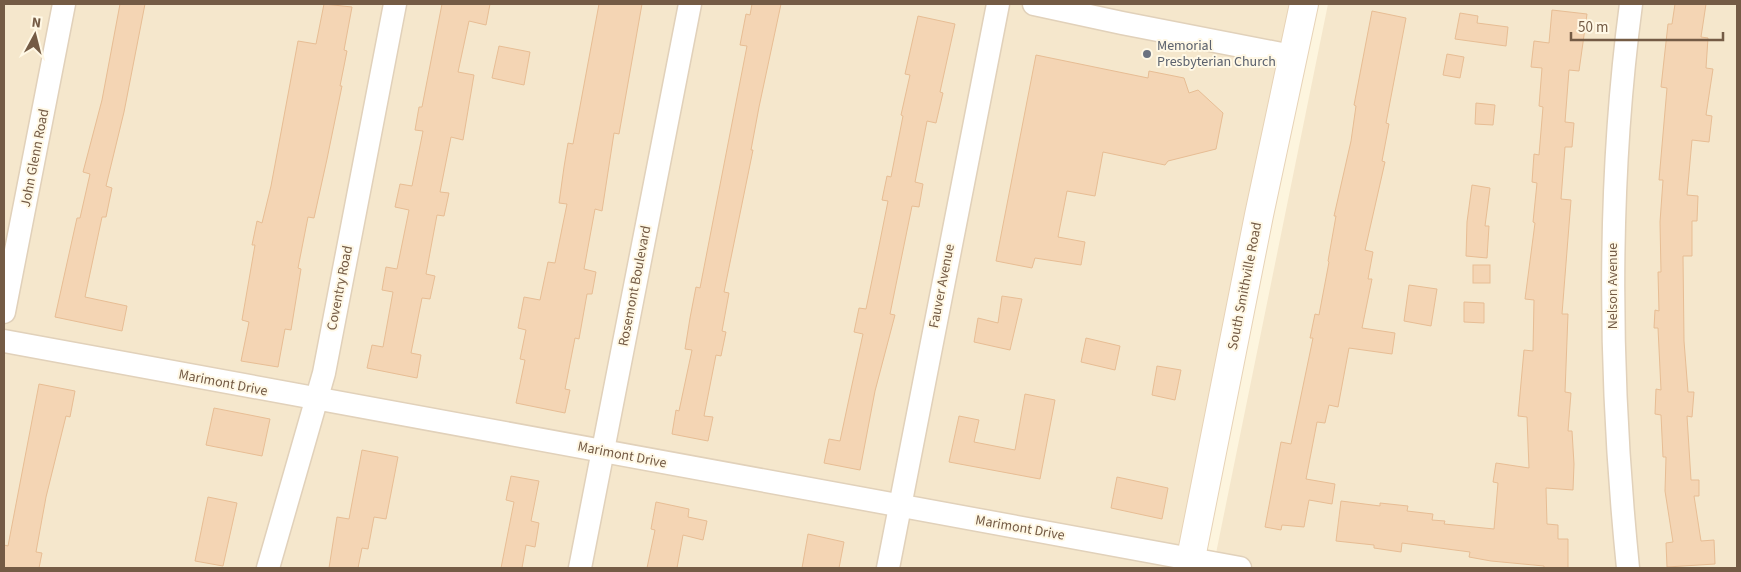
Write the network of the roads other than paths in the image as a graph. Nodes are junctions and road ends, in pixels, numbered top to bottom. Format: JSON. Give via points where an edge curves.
{"nodes":[{"id":1,"x":64,"y":4,"type":"edge"},
{"id":2,"x":395,"y":4,"type":"edge"},
{"id":3,"x":690,"y":4,"type":"edge"},
{"id":4,"x":998,"y":4,"type":"edge"},
{"id":5,"x":1034,"y":4,"type":"edge"},
{"id":6,"x":1304,"y":4,"type":"edge"},
{"id":7,"x":1631,"y":4,"type":"edge"},
{"id":8,"x":1292,"y":56,"type":"junction"},
{"id":9,"x":4,"y":312,"type":"edge"},
{"id":10,"x":4,"y":341,"type":"edge"},
{"id":11,"x":316,"y":400,"type":"junction"},
{"id":12,"x":604,"y":451,"type":"junction"},
{"id":13,"x":900,"y":506,"type":"junction"},
{"id":14,"x":1190,"y":564,"type":"edge"},
{"id":15,"x":268,"y":568,"type":"edge"},
{"id":16,"x":580,"y":568,"type":"edge"},
{"id":17,"x":888,"y":568,"type":"edge"},
{"id":18,"x":1240,"y":568,"type":"edge"},
{"id":19,"x":1628,"y":568,"type":"edge"}],
"edges":[{"from":1,"to":9,"type":"street","name":"John Glenn Road"},
{"from":2,"to":11,"type":"street","name":"Coventry Road","via":[[324,373]]},
{"from":3,"to":12,"type":"street","name":"Rosemont Boulevard"},
{"from":4,"to":13,"type":"street","name":"Fauver Avenue"},
{"from":5,"to":8,"type":"street"},
{"from":6,"to":8,"type":"main road","name":"South Smithville Road"},
{"from":7,"to":19,"type":"street","name":"Nelson Avenue","via":[[1615,164],[1612,270],[1613,381]]},
{"from":8,"to":14,"type":"main road","name":"South Smithville Road"},
{"from":10,"to":11,"type":"street","name":"Marimont Drive"},
{"from":11,"to":12,"type":"street","name":"Marimont Drive"},
{"from":11,"to":15,"type":"street","name":"Coventry Road"},
{"from":12,"to":13,"type":"street","name":"Marimont Drive"},
{"from":12,"to":16,"type":"street","name":"Rosemont Boulevard"},
{"from":13,"to":14,"type":"street","name":"Marimont Drive"},
{"from":13,"to":17,"type":"street","name":"Fauver Avenue"},
{"from":14,"to":18,"type":"street","name":"Marimont Drive"}]}
